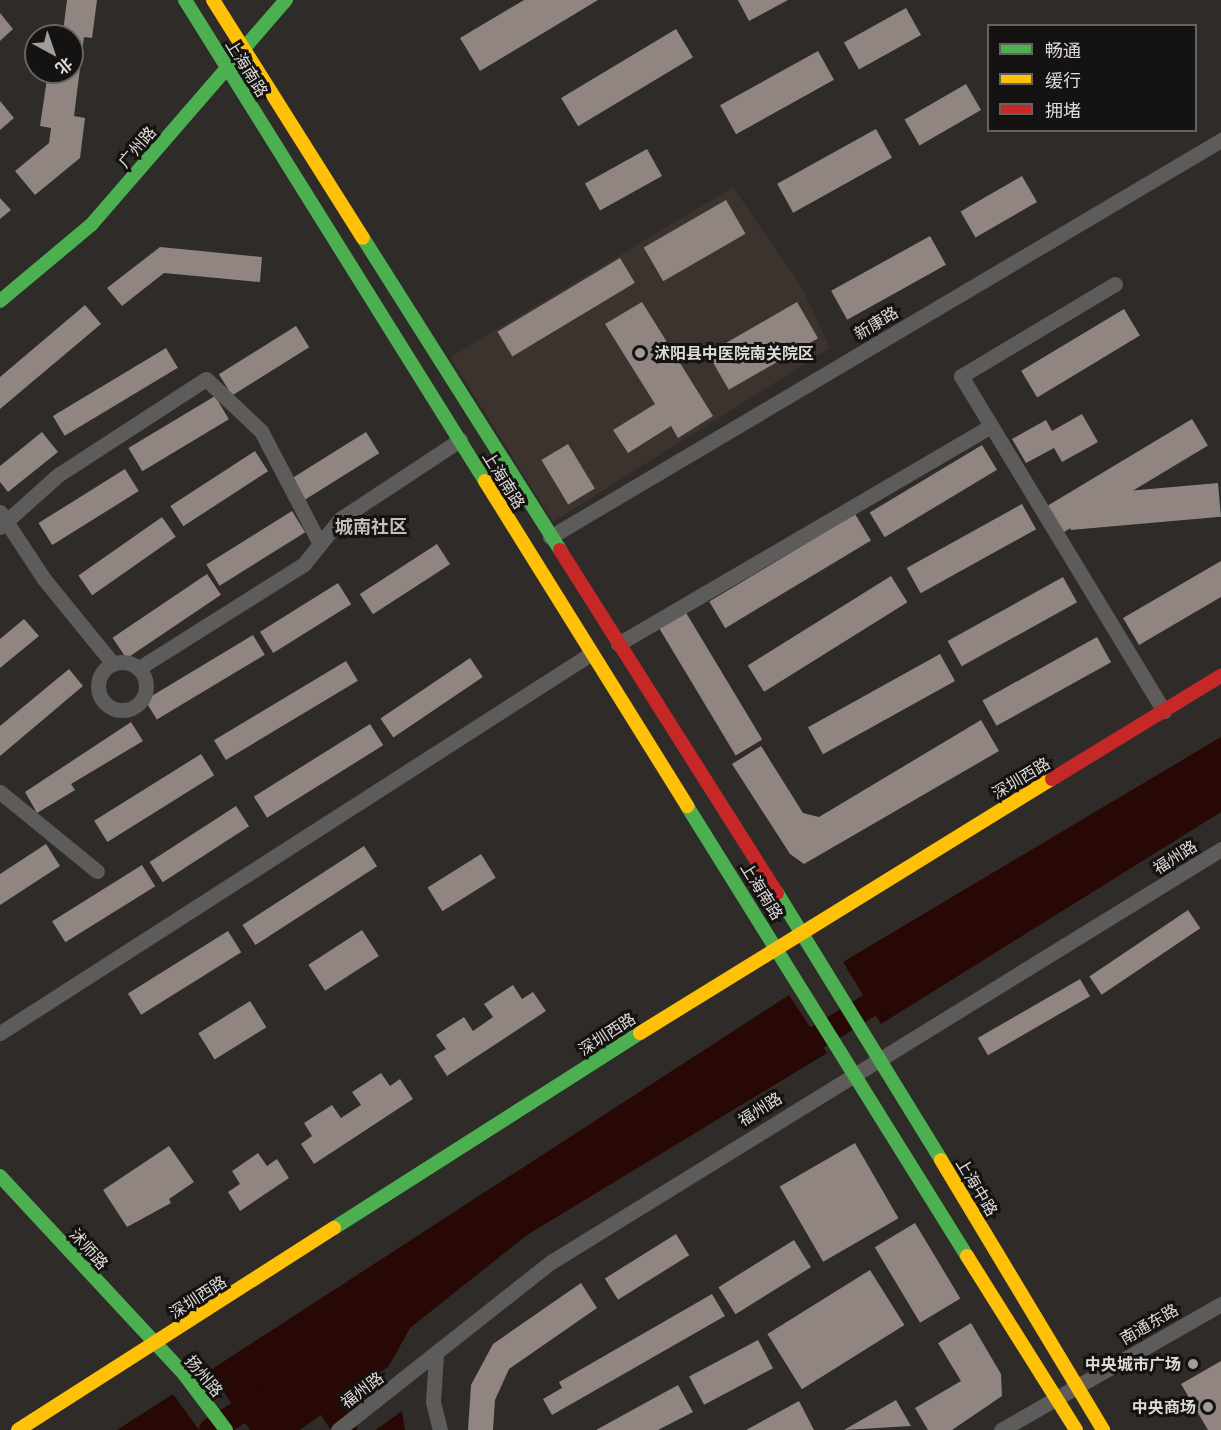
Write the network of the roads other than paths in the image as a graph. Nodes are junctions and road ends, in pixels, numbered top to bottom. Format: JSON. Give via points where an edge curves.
{"nodes":[{"id":1,"x":185,"y":0,"type":"edge"},
{"id":2,"x":213,"y":0,"type":"edge"},
{"id":3,"x":286,"y":0,"type":"edge"},
{"id":4,"x":244,"y":49,"type":"junction"},
{"id":5,"x":228,"y":68,"type":"junction"},
{"id":6,"x":1221,"y":140,"type":"edge"},
{"id":7,"x":1115,"y":284,"type":"dead end"},
{"id":8,"x":0,"y":301,"type":"edge"},
{"id":9,"x":990,"y":427,"type":"junction"},
{"id":10,"x":460,"y":440,"type":"junction"},
{"id":11,"x":2,"y":520,"type":"edge"},
{"id":12,"x":550,"y":537,"type":"junction"},
{"id":13,"x":320,"y":544,"type":"junction"},
{"id":14,"x":618,"y":644,"type":"junction"},
{"id":15,"x":592,"y":653,"type":"junction"},
{"id":16,"x":113,"y":664,"type":"junction"},
{"id":17,"x":139,"y":668,"type":"junction"},
{"id":18,"x":1221,"y":676,"type":"edge"},
{"id":19,"x":1164,"y":711,"type":"junction"},
{"id":20,"x":0,"y":792,"type":"edge"},
{"id":21,"x":1221,"y":849,"type":"edge"},
{"id":22,"x":97,"y":871,"type":"dead end"},
{"id":23,"x":801,"y":932,"type":"junction"},
{"id":24,"x":777,"y":946,"type":"junction"},
{"id":25,"x":820,"y":962,"type":"joint"},
{"id":26,"x":0,"y":1033,"type":"edge"},
{"id":27,"x":876,"y":1051,"type":"junction"},
{"id":28,"x":852,"y":1065,"type":"junction"},
{"id":29,"x":0,"y":1176,"type":"edge"},
{"id":30,"x":1221,"y":1304,"type":"edge"},
{"id":31,"x":154,"y":1345,"type":"junction"},
{"id":32,"x":436,"y":1354,"type":"junction"},
{"id":33,"x":1077,"y":1387,"type":"junction"},
{"id":34,"x":1057,"y":1398,"type":"junction"},
{"id":35,"x":18,"y":1430,"type":"edge"},
{"id":36,"x":226,"y":1430,"type":"edge"},
{"id":37,"x":338,"y":1430,"type":"edge"},
{"id":38,"x":440,"y":1430,"type":"edge"},
{"id":39,"x":1001,"y":1430,"type":"edge"},
{"id":40,"x":1076,"y":1430,"type":"edge"},
{"id":41,"x":1103,"y":1430,"type":"edge"}],
"edges":[{"from":1,"to":5,"type":"main road","name":"上海南路"},
{"from":2,"to":4,"type":"main road","name":"上海南路"},
{"from":3,"to":4,"type":"main road","name":"广州路"},
{"from":4,"to":5,"type":"main road","name":"广州路"},
{"from":4,"to":12,"type":"main road","name":"上海南路"},
{"from":5,"to":8,"type":"main road","name":"广州路","via":[[91,225]]},
{"from":5,"to":10,"type":"main road","name":"上海南路"},
{"from":6,"to":12,"type":"street","name":"新康路"},
{"from":7,"to":9,"type":"street","via":[[961,376]]},
{"from":9,"to":14,"type":"street"},
{"from":9,"to":19,"type":"street"},
{"from":10,"to":13,"type":"street","via":[[340,519]]},
{"from":10,"to":15,"type":"main road","name":"上海南路"},
{"from":11,"to":13,"type":"street","via":[[58,475],[206,379],[261,431]]},
{"from":11,"to":16,"type":"street"},
{"from":12,"to":14,"type":"main road","name":"上海南路"},
{"from":13,"to":17,"type":"street","via":[[304,564]]},
{"from":14,"to":23,"type":"main road","name":"上海南路"},
{"from":15,"to":24,"type":"main road","name":"上海南路"},
{"from":15,"to":26,"type":"street"},
{"from":16,"to":17,"type":"street","via":[[127,662]]},
{"from":16,"to":17,"type":"street","via":[[98,682],[102,698],[114,709],[130,709],[143,699],[147,683]]},
{"from":18,"to":19,"type":"main road","name":"深圳西路"},
{"from":19,"to":23,"type":"main road","name":"深圳西路"},
{"from":20,"to":22,"type":"street"},
{"from":21,"to":27,"type":"street","name":"福州路"},
{"from":23,"to":24,"type":"main road","name":"深圳西路"},
{"from":23,"to":25,"type":"main road","name":"上海南路"},
{"from":24,"to":28,"type":"main road","name":"上海南路"},
{"from":24,"to":31,"type":"main road","name":"深圳西路"},
{"from":25,"to":27,"type":"main road","name":"上海中路"},
{"from":27,"to":28,"type":"street","name":"福州路"},
{"from":27,"to":33,"type":"main road","name":"上海中路"},
{"from":28,"to":32,"type":"street","name":"福州路","via":[[550,1262]]},
{"from":28,"to":34,"type":"main road"},
{"from":29,"to":31,"type":"main road","name":"沭师路"},
{"from":30,"to":33,"type":"street","name":"南通东路"},
{"from":31,"to":35,"type":"main road","name":"深圳西路"},
{"from":31,"to":36,"type":"main road","name":"扬州路","via":[[184,1374]]},
{"from":32,"to":37,"type":"street","name":"福州路"},
{"from":32,"to":38,"type":"street","via":[[433,1402]]},
{"from":33,"to":34,"type":"street","name":"南通东路"},
{"from":33,"to":41,"type":"main road","name":"上海中路"},
{"from":34,"to":39,"type":"street","name":"南通东路"},
{"from":34,"to":40,"type":"main road"}]}
